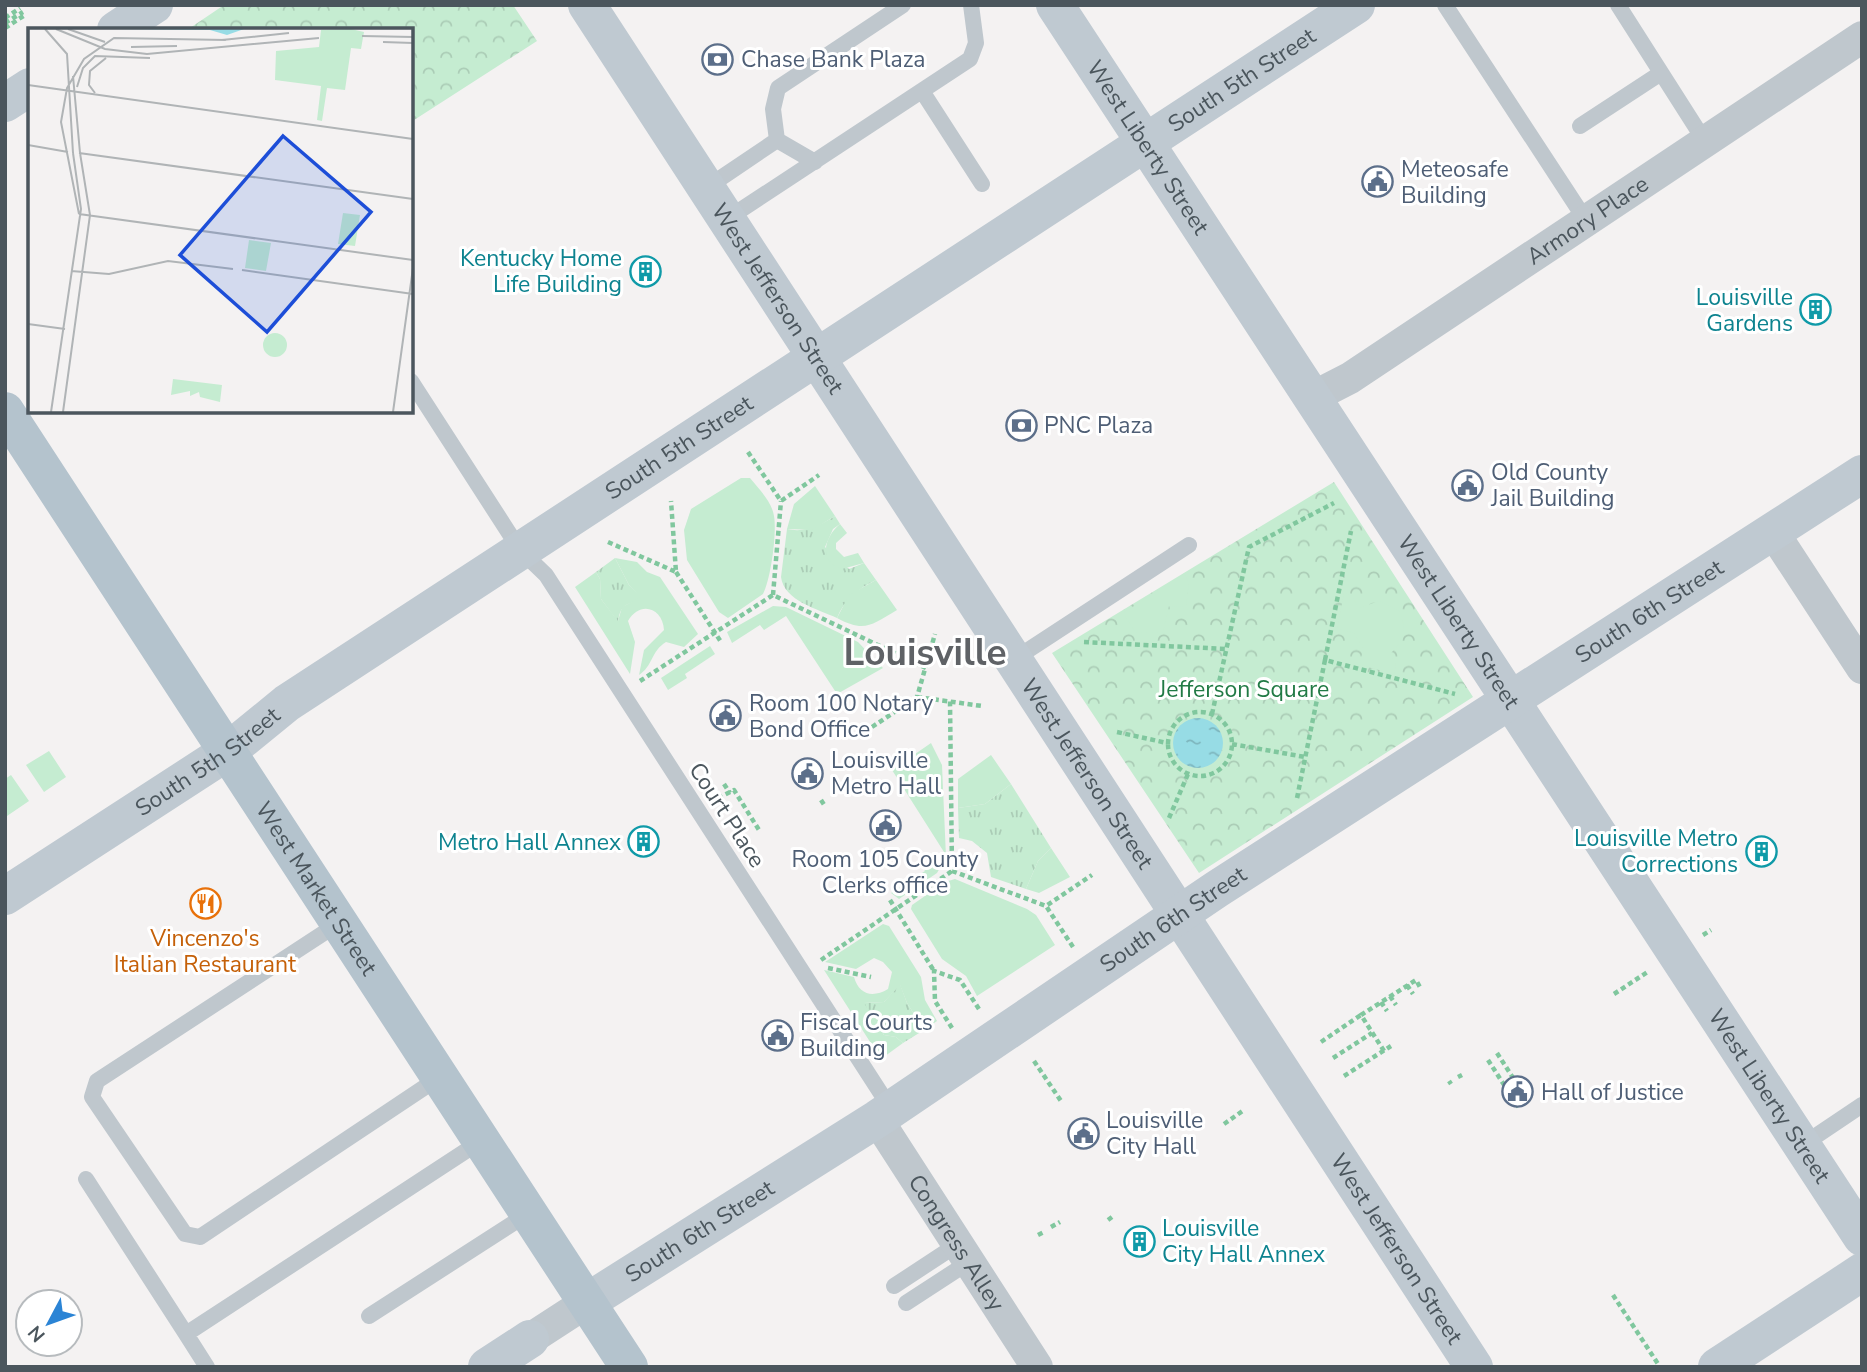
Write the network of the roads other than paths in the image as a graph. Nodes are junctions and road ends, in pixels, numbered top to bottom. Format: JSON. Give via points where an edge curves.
{"nodes":[{"id":1,"x":154,"y":5,"type":"edge"},
{"id":2,"x":587,"y":5,"type":"edge"},
{"id":3,"x":903,"y":5,"type":"edge"},
{"id":4,"x":971,"y":5,"type":"edge"},
{"id":5,"x":1055,"y":5,"type":"edge"},
{"id":6,"x":1356,"y":5,"type":"edge"},
{"id":7,"x":1445,"y":5,"type":"edge"},
{"id":8,"x":1618,"y":5,"type":"edge"},
{"id":9,"x":119,"y":28,"type":"edge"},
{"id":10,"x":1862,"y":37,"type":"edge"},
{"id":11,"x":1661,"y":73,"type":"junction"},
{"id":12,"x":28,"y":88,"type":"edge"},
{"id":13,"x":922,"y":91,"type":"junction"},
{"id":14,"x":5,"y":103,"type":"edge"},
{"id":15,"x":1580,"y":126,"type":"dead end"},
{"id":16,"x":777,"y":140,"type":"junction"},
{"id":17,"x":1704,"y":140,"type":"junction"},
{"id":18,"x":1146,"y":143,"type":"junction"},
{"id":19,"x":815,"y":162,"type":"junction"},
{"id":20,"x":982,"y":184,"type":"dead end"},
{"id":21,"x":706,"y":188,"type":"junction"},
{"id":22,"x":727,"y":219,"type":"junction"},
{"id":23,"x":1585,"y":219,"type":"junction"},
{"id":24,"x":818,"y":359,"type":"junction"},
{"id":25,"x":413,"y":384,"type":"edge"},
{"id":26,"x":1311,"y":398,"type":"junction"},
{"id":27,"x":5,"y":411,"type":"edge"},
{"id":28,"x":1862,"y":474,"type":"edge"},
{"id":29,"x":1773,"y":532,"type":"junction"},
{"id":30,"x":1189,"y":545,"type":"dead end"},
{"id":31,"x":520,"y":550,"type":"junction"},
{"id":32,"x":1013,"y":660,"type":"junction"},
{"id":33,"x":1862,"y":668,"type":"edge"},
{"id":34,"x":1511,"y":702,"type":"junction"},
{"id":35,"x":227,"y":752,"type":"junction"},
{"id":36,"x":5,"y":896,"type":"edge"},
{"id":37,"x":1179,"y":915,"type":"junction"},
{"id":38,"x":340,"y":923,"type":"junction"},
{"id":39,"x":440,"y":1077,"type":"junction"},
{"id":40,"x":1862,"y":1105,"type":"edge"},
{"id":41,"x":884,"y":1114,"type":"junction"},
{"id":42,"x":481,"y":1141,"type":"junction"},
{"id":43,"x":1801,"y":1146,"type":"junction"},
{"id":44,"x":86,"y":1179,"type":"dead end"},
{"id":45,"x":528,"y":1213,"type":"junction"},
{"id":46,"x":1862,"y":1237,"type":"edge"},
{"id":47,"x":964,"y":1253,"type":"junction"},
{"id":48,"x":1862,"y":1272,"type":"edge"},
{"id":49,"x":894,"y":1286,"type":"dead end"},
{"id":50,"x":587,"y":1302,"type":"junction"},
{"id":51,"x":906,"y":1303,"type":"dead end"},
{"id":52,"x":369,"y":1316,"type":"dead end"},
{"id":53,"x":186,"y":1334,"type":"junction"},
{"id":54,"x":530,"y":1339,"type":"joint"},
{"id":55,"x":207,"y":1367,"type":"edge"},
{"id":56,"x":487,"y":1367,"type":"edge"},
{"id":57,"x":629,"y":1367,"type":"edge"},
{"id":58,"x":1037,"y":1367,"type":"edge"},
{"id":59,"x":1474,"y":1367,"type":"edge"},
{"id":60,"x":1717,"y":1367,"type":"edge"}],
"edges":[{"from":1,"to":9,"type":"street"},
{"from":2,"to":21,"type":"street","name":"West Jefferson Street"},
{"from":3,"to":16,"type":"lane","via":[[778,88],[773,109]]},
{"from":4,"to":13,"type":"lane","via":[[976,43],[970,59]]},
{"from":5,"to":18,"type":"street","name":"West Liberty Street"},
{"from":6,"to":18,"type":"street","name":"South 5th Street"},
{"from":7,"to":23,"type":"lane"},
{"from":8,"to":11,"type":"lane"},
{"from":10,"to":17,"type":"street","name":"Armory Place"},
{"from":11,"to":15,"type":"lane"},
{"from":11,"to":17,"type":"lane"},
{"from":12,"to":14,"type":"street"},
{"from":13,"to":19,"type":"lane"},
{"from":13,"to":20,"type":"lane"},
{"from":16,"to":19,"type":"lane"},
{"from":16,"to":21,"type":"lane"},
{"from":17,"to":23,"type":"street","name":"Armory Place"},
{"from":18,"to":24,"type":"street","name":"South 5th Street"},
{"from":18,"to":26,"type":"street","name":"West Liberty Street"},
{"from":19,"to":22,"type":"lane"},
{"from":21,"to":22,"type":"street","name":"West Jefferson Street"},
{"from":22,"to":24,"type":"street","name":"West Jefferson Street"},
{"from":23,"to":26,"type":"street","name":"Armory Place","via":[[1350,378]]},
{"from":24,"to":31,"type":"street","name":"South 5th Street"},
{"from":24,"to":32,"type":"street","name":"West Jefferson Street"},
{"from":25,"to":31,"type":"lane"},
{"from":26,"to":34,"type":"street","name":"West Liberty Street"},
{"from":27,"to":35,"type":"main road","name":"West Market Street"},
{"from":28,"to":29,"type":"street","name":"South 6th Street"},
{"from":29,"to":33,"type":"street"},
{"from":29,"to":34,"type":"street","name":"South 6th Street"},
{"from":30,"to":32,"type":"lane"},
{"from":31,"to":35,"type":"street","name":"South 5th Street","via":[[265,718]]},
{"from":31,"to":41,"type":"lane","name":"Court Place","via":[[545,575]]},
{"from":32,"to":37,"type":"street","name":"West Jefferson Street"},
{"from":34,"to":37,"type":"street","name":"South 6th Street"},
{"from":34,"to":43,"type":"street","name":"West Liberty Street"},
{"from":35,"to":36,"type":"street","name":"South 5th Street"},
{"from":35,"to":38,"type":"main road","name":"West Market Street"},
{"from":37,"to":41,"type":"street","name":"South 6th Street"},
{"from":37,"to":59,"type":"street","name":"West Jefferson Street"},
{"from":38,"to":39,"type":"main road","name":"West Market Street"},
{"from":38,"to":39,"type":"lane","via":[[97,1080],[92,1097],[185,1234],[200,1237]]},
{"from":39,"to":42,"type":"main road","name":"West Market Street"},
{"from":40,"to":43,"type":"lane"},
{"from":41,"to":47,"type":"street","name":"Congress Alley"},
{"from":41,"to":50,"type":"street","name":"South 6th Street"},
{"from":42,"to":45,"type":"main road","name":"West Market Street"},
{"from":42,"to":53,"type":"lane"},
{"from":43,"to":46,"type":"street","name":"West Liberty Street"},
{"from":44,"to":53,"type":"lane"},
{"from":45,"to":50,"type":"main road","name":"West Market Street"},
{"from":45,"to":52,"type":"lane"},
{"from":47,"to":49,"type":"lane"},
{"from":47,"to":51,"type":"lane"},
{"from":47,"to":58,"type":"street","name":"Congress Alley"},
{"from":48,"to":60,"type":"street"},
{"from":50,"to":54,"type":"street","name":"South 6th Street"},
{"from":50,"to":57,"type":"main road","name":"West Market Street"},
{"from":53,"to":55,"type":"lane"},
{"from":54,"to":56,"type":"street","name":"South 6th Street"}]}
